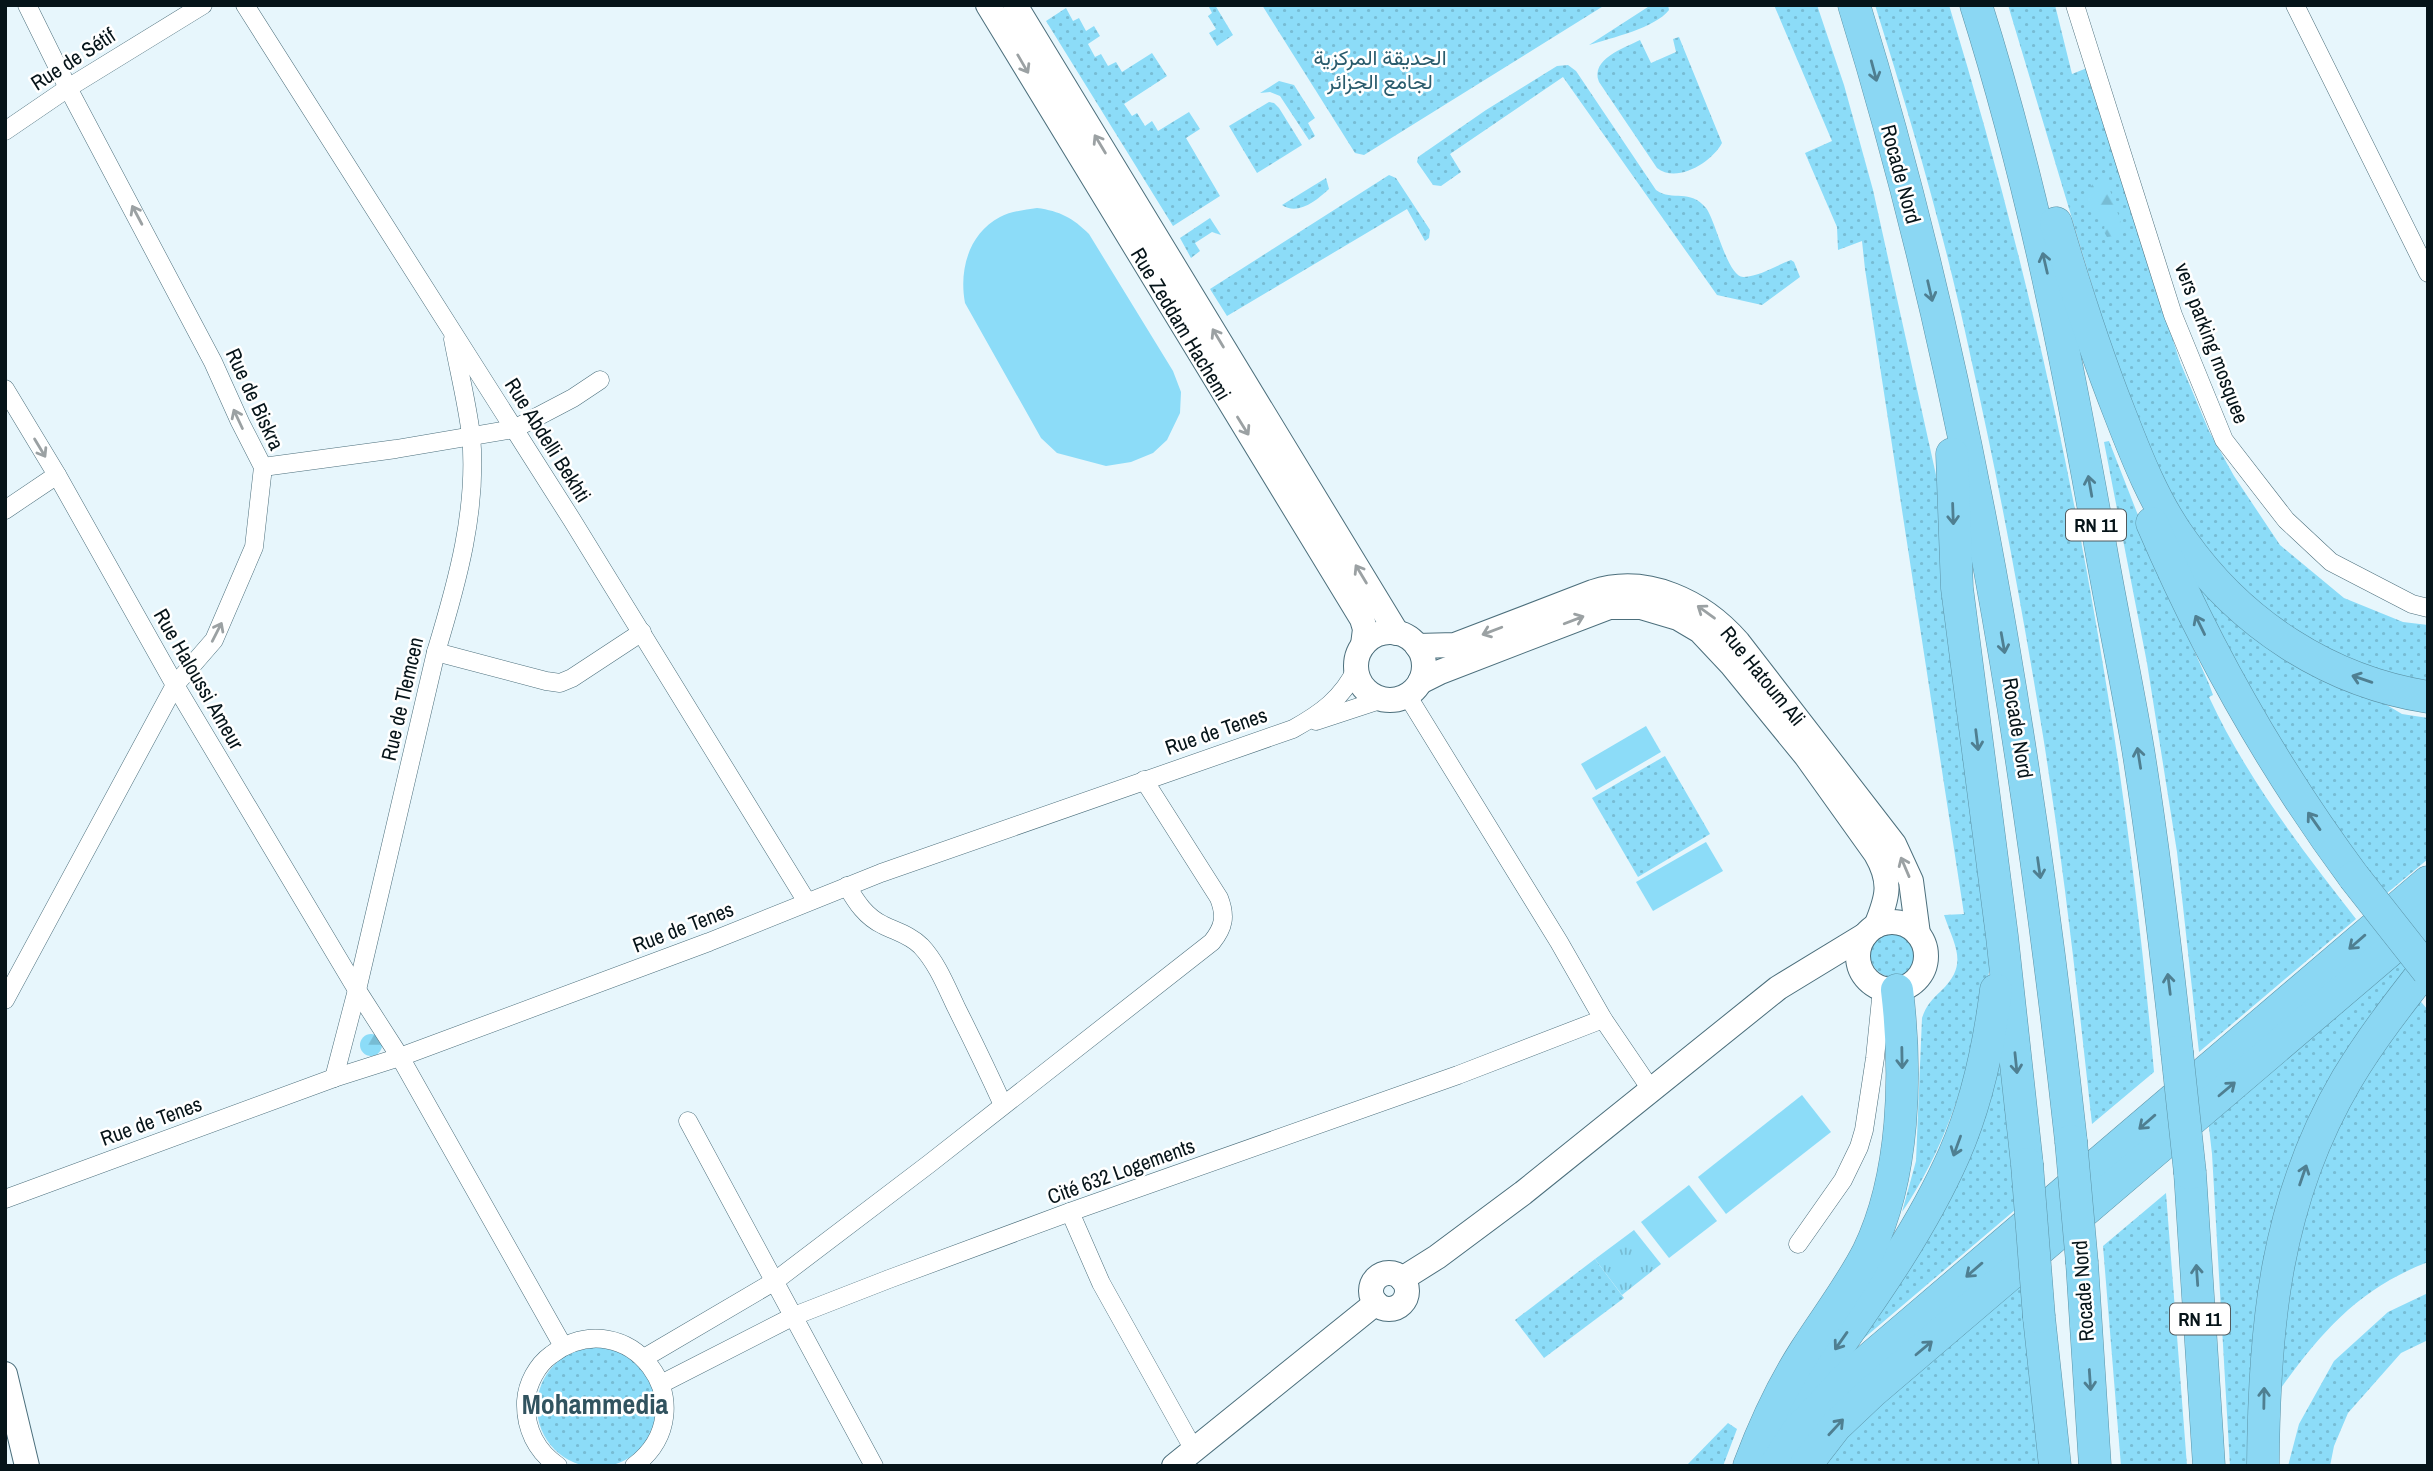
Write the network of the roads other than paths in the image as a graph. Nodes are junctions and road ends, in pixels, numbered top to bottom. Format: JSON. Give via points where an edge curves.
{"nodes":[{"id":1,"x":27,"y":5,"type":"edge"},
{"id":2,"x":203,"y":5,"type":"edge"},
{"id":3,"x":245,"y":5,"type":"edge"},
{"id":4,"x":988,"y":5,"type":"edge"},
{"id":5,"x":1015,"y":5,"type":"edge"},
{"id":6,"x":1854,"y":5,"type":"edge"},
{"id":7,"x":1976,"y":5,"type":"edge"},
{"id":8,"x":1993,"y":5,"type":"edge"},
{"id":9,"x":2076,"y":5,"type":"edge"},
{"id":10,"x":2295,"y":5,"type":"edge"},
{"id":11,"x":68,"y":88,"type":"junction"},
{"id":12,"x":5,"y":131,"type":"edge"},
{"id":13,"x":2428,"y":272,"type":"edge"},
{"id":14,"x":451,"y":328,"type":"junction"},
{"id":15,"x":2098,"y":359,"type":"junction"},
{"id":16,"x":600,"y":380,"type":"dead end"},
{"id":17,"x":5,"y":389,"type":"edge"},
{"id":18,"x":1954,"y":397,"type":"junction"},
{"id":19,"x":514,"y":429,"type":"junction"},
{"id":20,"x":471,"y":436,"type":"junction"},
{"id":21,"x":262,"y":467,"type":"junction"},
{"id":22,"x":57,"y":475,"type":"junction"},
{"id":23,"x":5,"y":510,"type":"edge"},
{"id":24,"x":2428,"y":608,"type":"edge"},
{"id":25,"x":642,"y":632,"type":"junction"},
{"id":26,"x":1407,"y":639,"type":"junction"},
{"id":27,"x":1363,"y":645,"type":"junction"},
{"id":28,"x":436,"y":652,"type":"junction"},
{"id":29,"x":1356,"y":668,"type":"junction"},
{"id":30,"x":175,"y":685,"type":"junction"},
{"id":31,"x":1403,"y":692,"type":"junction"},
{"id":32,"x":2428,"y":697,"type":"edge"},
{"id":33,"x":1293,"y":729,"type":"junction"},
{"id":34,"x":1144,"y":780,"type":"junction"},
{"id":35,"x":2428,"y":882,"type":"edge"},
{"id":36,"x":847,"y":886,"type":"junction"},
{"id":37,"x":807,"y":902,"type":"junction"},
{"id":38,"x":2428,"y":918,"type":"edge"},
{"id":39,"x":1871,"y":930,"type":"junction"},
{"id":40,"x":1918,"y":934,"type":"junction"},
{"id":41,"x":2002,"y":936,"type":"junction"},
{"id":42,"x":2428,"y":969,"type":"edge"},
{"id":43,"x":1882,"y":987,"type":"junction"},
{"id":44,"x":1778,"y":988,"type":"junction"},
{"id":45,"x":357,"y":990,"type":"junction"},
{"id":46,"x":5,"y":1000,"type":"edge"},
{"id":47,"x":1603,"y":1019,"type":"junction"},
{"id":48,"x":400,"y":1057,"type":"junction"},
{"id":49,"x":334,"y":1077,"type":"junction"},
{"id":50,"x":1652,"y":1091,"type":"junction"},
{"id":51,"x":1003,"y":1105,"type":"junction"},
{"id":52,"x":688,"y":1121,"type":"dead end"},
{"id":53,"x":5,"y":1199,"type":"edge"},
{"id":54,"x":1070,"y":1212,"type":"junction"},
{"id":55,"x":1798,"y":1244,"type":"dead end"},
{"id":56,"x":775,"y":1281,"type":"junction"},
{"id":57,"x":794,"y":1316,"type":"junction"},
{"id":58,"x":563,"y":1346,"type":"junction"},
{"id":59,"x":644,"y":1358,"type":"junction"},
{"id":60,"x":5,"y":1374,"type":"edge"},
{"id":61,"x":661,"y":1384,"type":"junction"},
{"id":62,"x":1194,"y":1450,"type":"junction"},
{"id":63,"x":27,"y":1466,"type":"edge"},
{"id":64,"x":558,"y":1466,"type":"edge"},
{"id":65,"x":634,"y":1466,"type":"edge"},
{"id":66,"x":874,"y":1466,"type":"edge"},
{"id":67,"x":1174,"y":1466,"type":"edge"},
{"id":68,"x":1749,"y":1466,"type":"edge"},
{"id":69,"x":1764,"y":1466,"type":"edge"},
{"id":70,"x":1774,"y":1466,"type":"edge"},
{"id":71,"x":1805,"y":1466,"type":"edge"},
{"id":72,"x":2055,"y":1466,"type":"edge"},
{"id":73,"x":2095,"y":1466,"type":"edge"},
{"id":74,"x":2209,"y":1466,"type":"edge"},
{"id":75,"x":2263,"y":1466,"type":"edge"}],
"edges":[{"from":1,"to":11,"type":"street","name":"Rue de Biskra"},
{"from":2,"to":11,"type":"street","name":"Rue de Sétif"},
{"from":3,"to":14,"type":"street","name":"Rue Abdelli Bekhti"},
{"from":4,"to":27,"type":"street","name":"Rue Zeddam Hachemi","one_way":true,"via":[[1362,619]]},
{"from":26,"to":5,"type":"street","name":"Rue Zeddam Hachemi","one_way":true},
{"from":6,"to":18,"type":"highway","name":"Rocade Nord","one_way":true,"via":[[1916,229]]},
{"from":74,"to":7,"type":"highway","number":"RN 11","one_way":true,"bridge":true,"via":[[2178,1052],[2137,747],[2051,289],[2014,133]]},
{"from":8,"to":15,"type":"highway"},
{"from":9,"to":24,"type":"street","name":"vers parking mosquee","via":[[2174,315],[2224,440],[2286,520],[2331,562]]},
{"from":10,"to":13,"type":"street"},
{"from":11,"to":12,"type":"street","name":"Rue de Sétif"},
{"from":21,"to":11,"type":"street","name":"Rue de Biskra","one_way":true,"via":[[213,362]]},
{"from":14,"to":19,"type":"street","name":"Rue Abdelli Bekhti"},
{"from":14,"to":20,"type":"street","name":"Rue de Tlemcen"},
{"from":32,"to":15,"type":"highway","one_way":true,"via":[[2326,665],[2241,609],[2201,566],[2164,513]]},
{"from":42,"to":15,"type":"highway","one_way":true,"bridge":true,"via":[[2354,877],[2254,729],[2158,537],[2133,477]]},
{"from":16,"to":19,"type":"street"},
{"from":17,"to":22,"type":"street","name":"Rue Haloussi Ameur","one_way":true},
{"from":18,"to":41,"type":"highway","one_way":true,"via":[[1957,588]]},
{"from":18,"to":73,"type":"highway","name":"Rocade Nord","one_way":true,"bridge":true,"via":[[2029,797],[2054,981],[2082,1264]]},
{"from":19,"to":20,"type":"street"},
{"from":19,"to":25,"type":"street","name":"Rue Abdelli Bekhti"},
{"from":20,"to":21,"type":"street"},
{"from":20,"to":28,"type":"street","name":"Rue de Tlemcen","via":[[471,504]]},
{"from":30,"to":21,"type":"street","name":"Rue de Biskra","one_way":true,"via":[[214,639],[254,547]]},
{"from":22,"to":23,"type":"street"},
{"from":22,"to":30,"type":"street","name":"Rue Haloussi Ameur"},
{"from":25,"to":28,"type":"street","via":[[560,683]]},
{"from":25,"to":37,"type":"street","name":"Rue Abdelli Bekhti"},
{"from":26,"to":27,"type":"street","via":[[1384,632]]},
{"from":26,"to":31,"type":"street","via":[[1423,657],[1424,670]]},
{"from":40,"to":26,"type":"street","name":"Rue Hatoum Ali","one_way":true,"via":[[1911,881],[1894,844],[1738,642],[1700,607],[1645,588],[1616,586],[1455,645]]},
{"from":27,"to":29,"type":"street"},
{"from":28,"to":45,"type":"street","name":"Rue de Tlemcen"},
{"from":29,"to":31,"type":"street","via":[[1367,690]]},
{"from":29,"to":33,"type":"street","name":"Rue de Tenes","via":[[1340,696]]},
{"from":30,"to":45,"type":"street","name":"Rue Haloussi Ameur"},
{"from":30,"to":46,"type":"street","name":"Rue de Biskra"},
{"from":31,"to":33,"type":"street"},
{"from":31,"to":39,"type":"street","name":"Rue Hatoum Ali","one_way":true,"via":[[1440,671],[1609,607],[1641,607],[1678,618],[1700,631],[1731,663],[1877,854],[1886,871],[1888,892]]},
{"from":31,"to":47,"type":"street"},
{"from":33,"to":34,"type":"street","name":"Rue de Tenes"},
{"from":34,"to":36,"type":"street","name":"Rue de Tenes"},
{"from":34,"to":51,"type":"street","via":[[1219,898],[1224,923],[1212,942],[1194,957]]},
{"from":35,"to":70,"type":"highway","one_way":true,"via":[[1848,1377],[1797,1432]]},
{"from":36,"to":37,"type":"street","name":"Rue de Tenes"},
{"from":36,"to":51,"type":"street","via":[[867,915],[904,933],[928,955]]},
{"from":37,"to":48,"type":"street","name":"Rue de Tenes"},
{"from":71,"to":38,"type":"highway","one_way":true,"via":[[1836,1426],[1872,1392]]},
{"from":39,"to":40,"type":"street","via":[[1887,922],[1899,923]]},
{"from":39,"to":43,"type":"street","via":[[1860,943],[1858,963]]},
{"from":39,"to":44,"type":"street"},
{"from":40,"to":43,"type":"street","via":[[1926,956],[1918,979],[1909,986]]},
{"from":41,"to":69,"type":"highway","one_way":true,"via":[[1982,1075],[1955,1154],[1912,1236],[1790,1416]]},
{"from":41,"to":72,"type":"highway","one_way":true,"bridge":true},
{"from":75,"to":42,"type":"highway","one_way":true,"via":[[2270,1313],[2284,1234],[2300,1185],[2346,1082],[2380,1029]]},
{"from":43,"to":44,"type":"street","via":[[1834,972],[1814,974]]},
{"from":43,"to":55,"type":"street","via":[[1859,1147],[1843,1180]]},
{"from":43,"to":68,"type":"highway","one_way":true,"via":[[1901,1028],[1902,1096],[1887,1201],[1867,1252],[1787,1380]]},
{"from":44,"to":50,"type":"street"},
{"from":45,"to":48,"type":"street","name":"Rue Haloussi Ameur"},
{"from":45,"to":49,"type":"street","name":"Rue de Tlemcen"},
{"from":47,"to":50,"type":"street"},
{"from":47,"to":54,"type":"street","name":"Cité 632 Logements"},
{"from":48,"to":49,"type":"street","name":"Rue de Tenes"},
{"from":48,"to":58,"type":"street","name":"Rue Haloussi Ameur"},
{"from":49,"to":53,"type":"street","name":"Rue de Tenes"},
{"from":50,"to":62,"type":"street","via":[[1419,1269],[1402,1279],[1392,1273],[1376,1278],[1371,1287],[1376,1303]]},
{"from":51,"to":56,"type":"street"},
{"from":52,"to":56,"type":"street"},
{"from":54,"to":57,"type":"street","name":"Cité 632 Logements"},
{"from":54,"to":62,"type":"street","via":[[1101,1283]]},
{"from":56,"to":57,"type":"street"},
{"from":56,"to":59,"type":"street"},
{"from":57,"to":61,"type":"street","name":"Cité 632 Logements"},
{"from":57,"to":66,"type":"street"},
{"from":58,"to":59,"type":"street","via":[[601,1338],[621,1343]]},
{"from":58,"to":64,"type":"street","via":[[545,1359],[532,1377],[526,1398],[534,1441]]},
{"from":59,"to":61,"type":"street"},
{"from":60,"to":63,"type":"street"},
{"from":61,"to":65,"type":"street","via":[[664,1423],[646,1457]]},
{"from":62,"to":67,"type":"street"}]}
